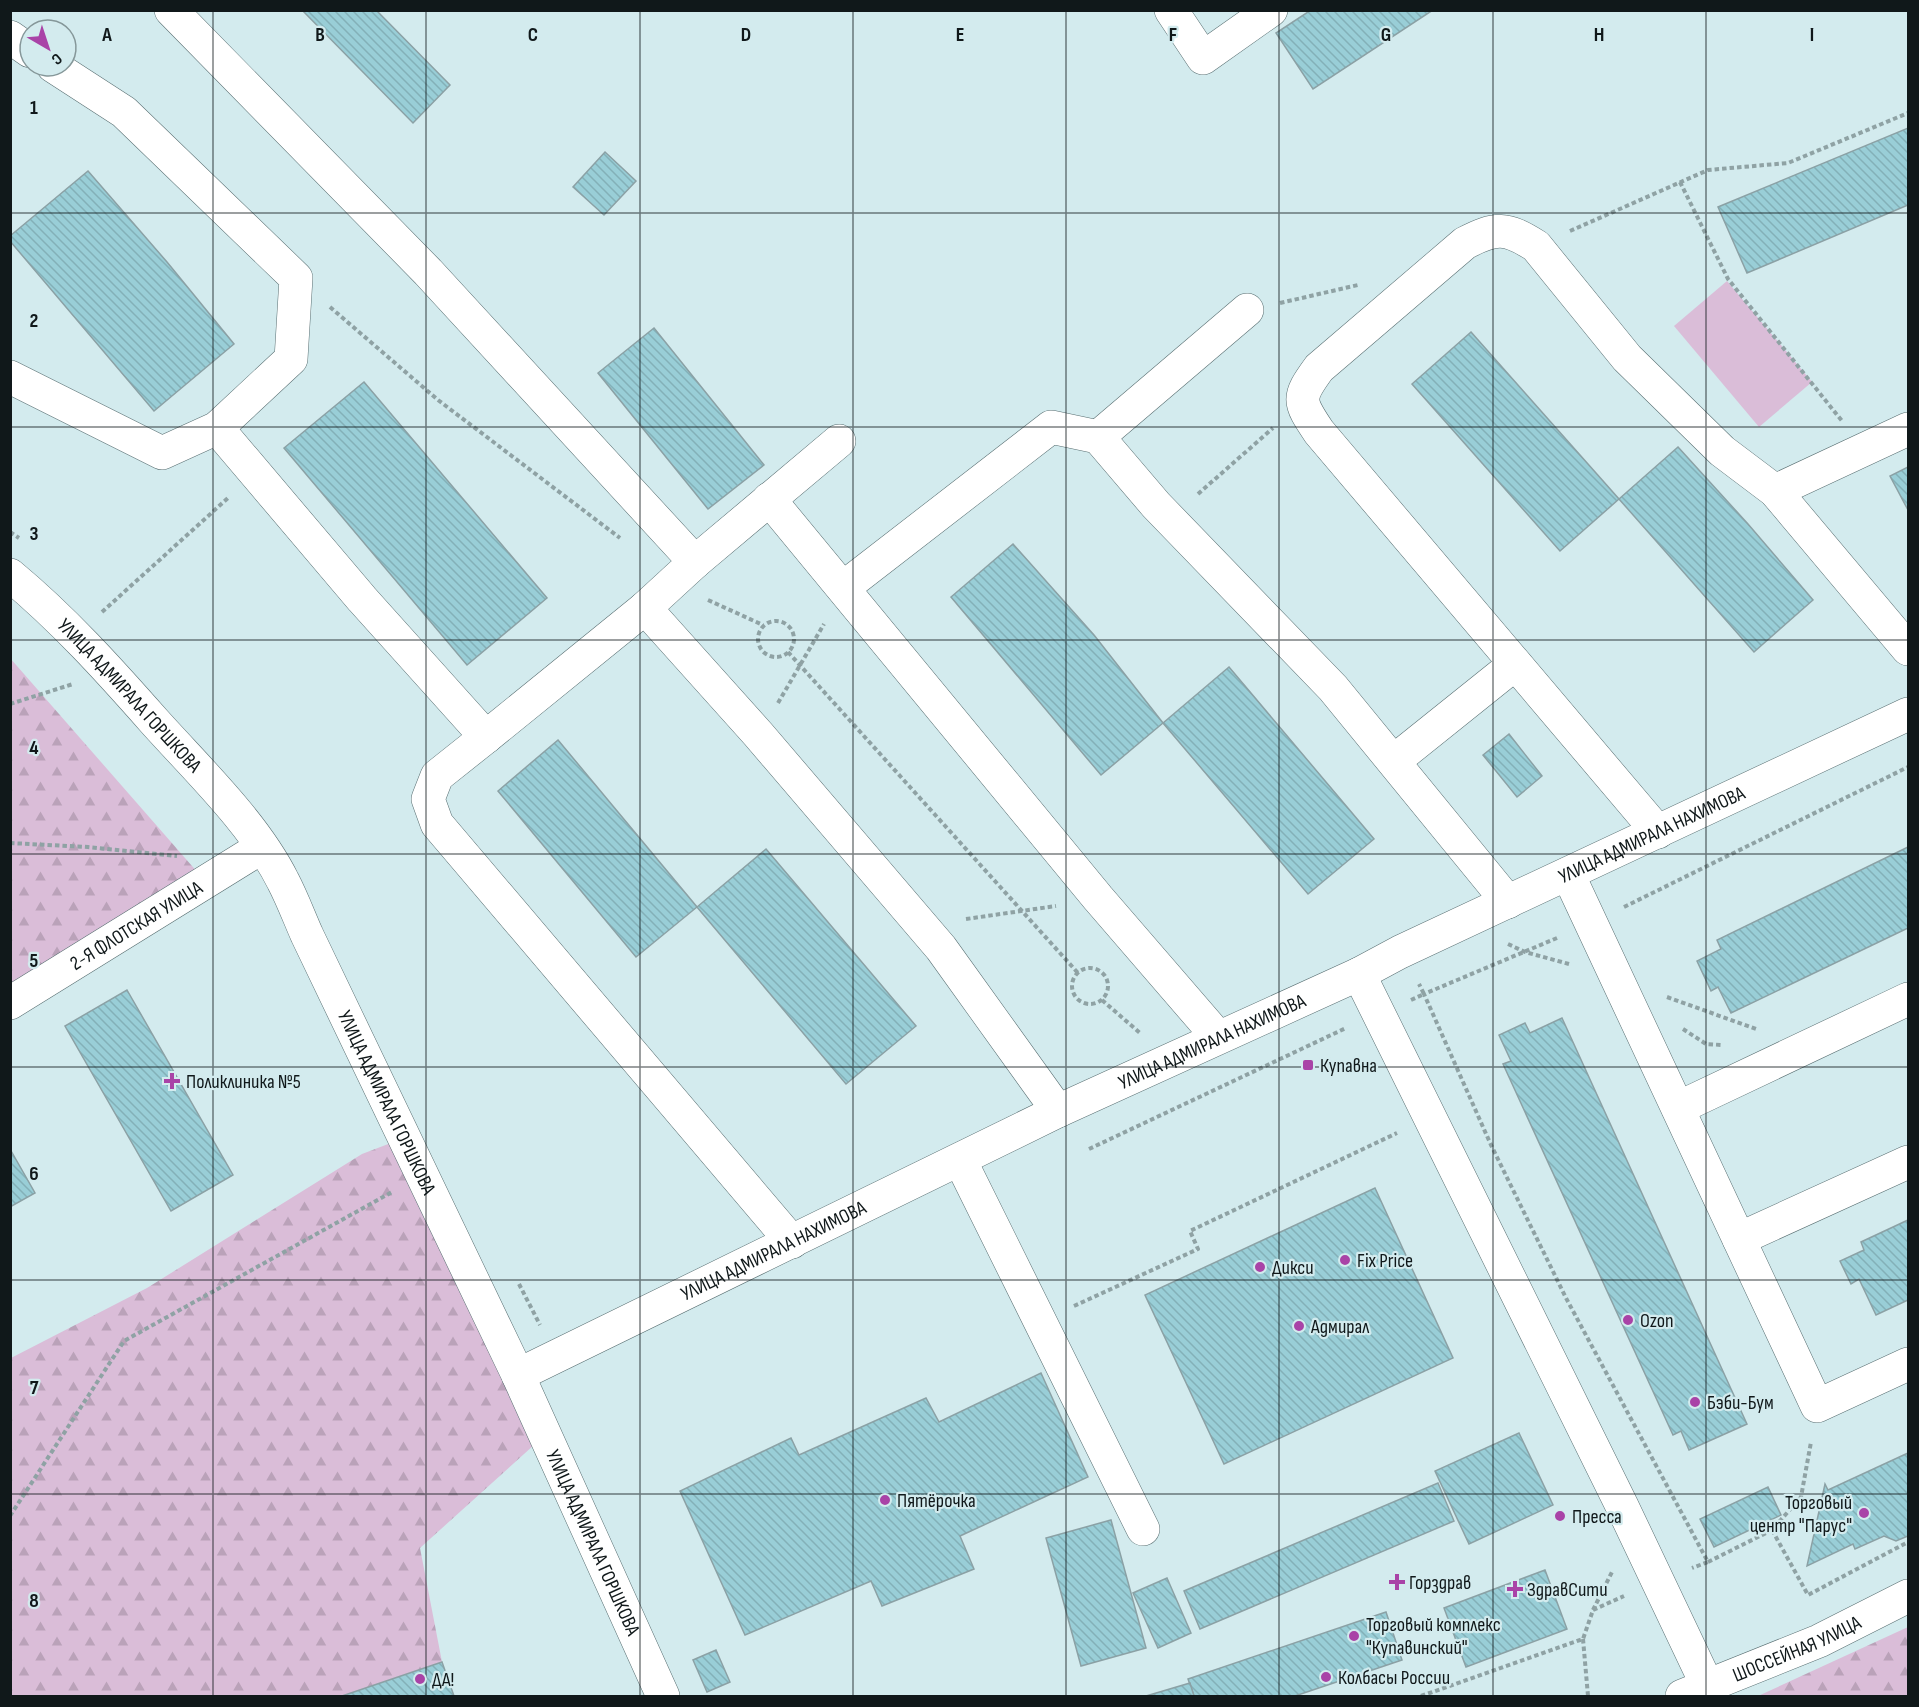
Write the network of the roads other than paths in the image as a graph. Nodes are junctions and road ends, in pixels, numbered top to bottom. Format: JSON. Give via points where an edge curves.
{"nodes":[{"id":1,"x":171,"y":10,"type":"edge"},
{"id":2,"x":1171,"y":10,"type":"edge"},
{"id":3,"x":1271,"y":10,"type":"edge"},
{"id":4,"x":72,"y":78,"type":"edge"},
{"id":5,"x":1247,"y":310,"type":"road end"},
{"id":6,"x":10,"y":377,"type":"edge"},
{"id":7,"x":218,"y":429,"type":"junction"},
{"id":8,"x":1908,"y":429,"type":"edge"},
{"id":9,"x":1098,"y":437,"type":"junction"},
{"id":10,"x":838,"y":441,"type":"dead end"},
{"id":11,"x":1775,"y":491,"type":"junction"},
{"id":12,"x":769,"y":499,"type":"junction"},
{"id":13,"x":684,"y":572,"type":"junction"},
{"id":14,"x":10,"y":575,"type":"edge"},
{"id":15,"x":843,"y":589,"type":"junction"},
{"id":16,"x":645,"y":608,"type":"junction"},
{"id":17,"x":1908,"y":649,"type":"edge"},
{"id":18,"x":1515,"y":664,"type":"junction"},
{"id":19,"x":1908,"y":714,"type":"edge"},
{"id":20,"x":486,"y":737,"type":"junction"},
{"id":21,"x":1394,"y":761,"type":"junction"},
{"id":22,"x":1658,"y":832,"type":"junction"},
{"id":23,"x":262,"y":847,"type":"junction"},
{"id":24,"x":1568,"y":874,"type":"junction"},
{"id":25,"x":1508,"y":902,"type":"junction"},
{"id":26,"x":1359,"y":974,"type":"junction"},
{"id":27,"x":1908,"y":999,"type":"edge"},
{"id":28,"x":10,"y":1003,"type":"edge"},
{"id":29,"x":1218,"y":1037,"type":"junction"},
{"id":30,"x":1678,"y":1108,"type":"junction"},
{"id":31,"x":1058,"y":1111,"type":"junction"},
{"id":32,"x":960,"y":1160,"type":"junction"},
{"id":33,"x":1908,"y":1162,"type":"edge"},
{"id":34,"x":1739,"y":1239,"type":"junction"},
{"id":35,"x":792,"y":1242,"type":"junction"},
{"id":36,"x":1908,"y":1364,"type":"edge"},
{"id":37,"x":518,"y":1375,"type":"junction"},
{"id":38,"x":1143,"y":1528,"type":"dead end"},
{"id":39,"x":1908,"y":1596,"type":"edge"},
{"id":40,"x":1695,"y":1692,"type":"edge"},
{"id":41,"x":663,"y":1696,"type":"edge"}],
"edges":[{"from":1,"to":13,"type":"street","via":[[428,272]]},
{"from":2,"to":3,"type":"street","via":[[1203,58]]},
{"from":4,"to":7,"type":"street","via":[[124,112],[296,278],[291,359]]},
{"from":5,"to":9,"type":"street"},
{"from":6,"to":7,"type":"street","via":[[162,453]]},
{"from":7,"to":20,"type":"street"},
{"from":8,"to":11,"type":"street"},
{"from":9,"to":15,"type":"street","via":[[1051,427]]},
{"from":9,"to":21,"type":"street","via":[[1169,518],[1333,688]]},
{"from":10,"to":12,"type":"street"},
{"from":11,"to":17,"type":"street"},
{"from":11,"to":18,"type":"street","via":[[1722,451],[1627,358],[1536,246],[1516,233],[1489,231],[1465,243],[1319,368],[1303,390],[1304,410]]},
{"from":12,"to":13,"type":"street"},
{"from":12,"to":15,"type":"street"},
{"from":13,"to":16,"type":"street"},
{"from":14,"to":23,"type":"street","name":"УЛИЦА АДМИРАЛА ГОРШКОВА","via":[[110,672]]},
{"from":15,"to":29,"type":"street"},
{"from":16,"to":20,"type":"street"},
{"from":16,"to":31,"type":"street","via":[[941,948]]},
{"from":18,"to":21,"type":"street"},
{"from":18,"to":22,"type":"street"},
{"from":19,"to":22,"type":"street","name":"УЛИЦА АДМИРАЛА НАХИМОВА"},
{"from":20,"to":35,"type":"street","via":[[437,776],[428,799],[437,824]]},
{"from":21,"to":25,"type":"street"},
{"from":22,"to":24,"type":"street","name":"УЛИЦА АДМИРАЛА НАХИМОВА"},
{"from":23,"to":28,"type":"street","name":"2-Я ФЛОТСКАЯ УЛИЦА"},
{"from":23,"to":37,"type":"street","name":"УЛИЦА АДМИРАЛА ГОРШКОВА","via":[[282,880]]},
{"from":24,"to":25,"type":"street","name":"УЛИЦА АДМИРАЛА НАХИМОВА"},
{"from":24,"to":30,"type":"street"},
{"from":25,"to":26,"type":"street","name":"УЛИЦА АДМИРАЛА НАХИМОВА"},
{"from":26,"to":29,"type":"street","name":"УЛИЦА АДМИРАЛА НАХИМОВА"},
{"from":26,"to":40,"type":"street","via":[[1622,1506]]},
{"from":27,"to":30,"type":"street"},
{"from":29,"to":31,"type":"street","name":"УЛИЦА АДМИРАЛА НАХИМОВА"},
{"from":30,"to":34,"type":"street"},
{"from":31,"to":32,"type":"street","name":"УЛИЦА АДМИРАЛА НАХИМОВА"},
{"from":32,"to":35,"type":"street","name":"УЛИЦА АДМИРАЛА НАХИМОВА"},
{"from":32,"to":38,"type":"street"},
{"from":33,"to":34,"type":"street"},
{"from":34,"to":36,"type":"street","via":[[1817,1406]]},
{"from":35,"to":37,"type":"street","name":"УЛИЦА АДМИРАЛА НАХИМОВА"},
{"from":37,"to":41,"type":"street","name":"УЛИЦА АДМИРАЛА ГОРШКОВА"},
{"from":39,"to":40,"type":"street","name":"ШОССЕЙНАЯ УЛИЦА","via":[[1819,1641]]}]}
